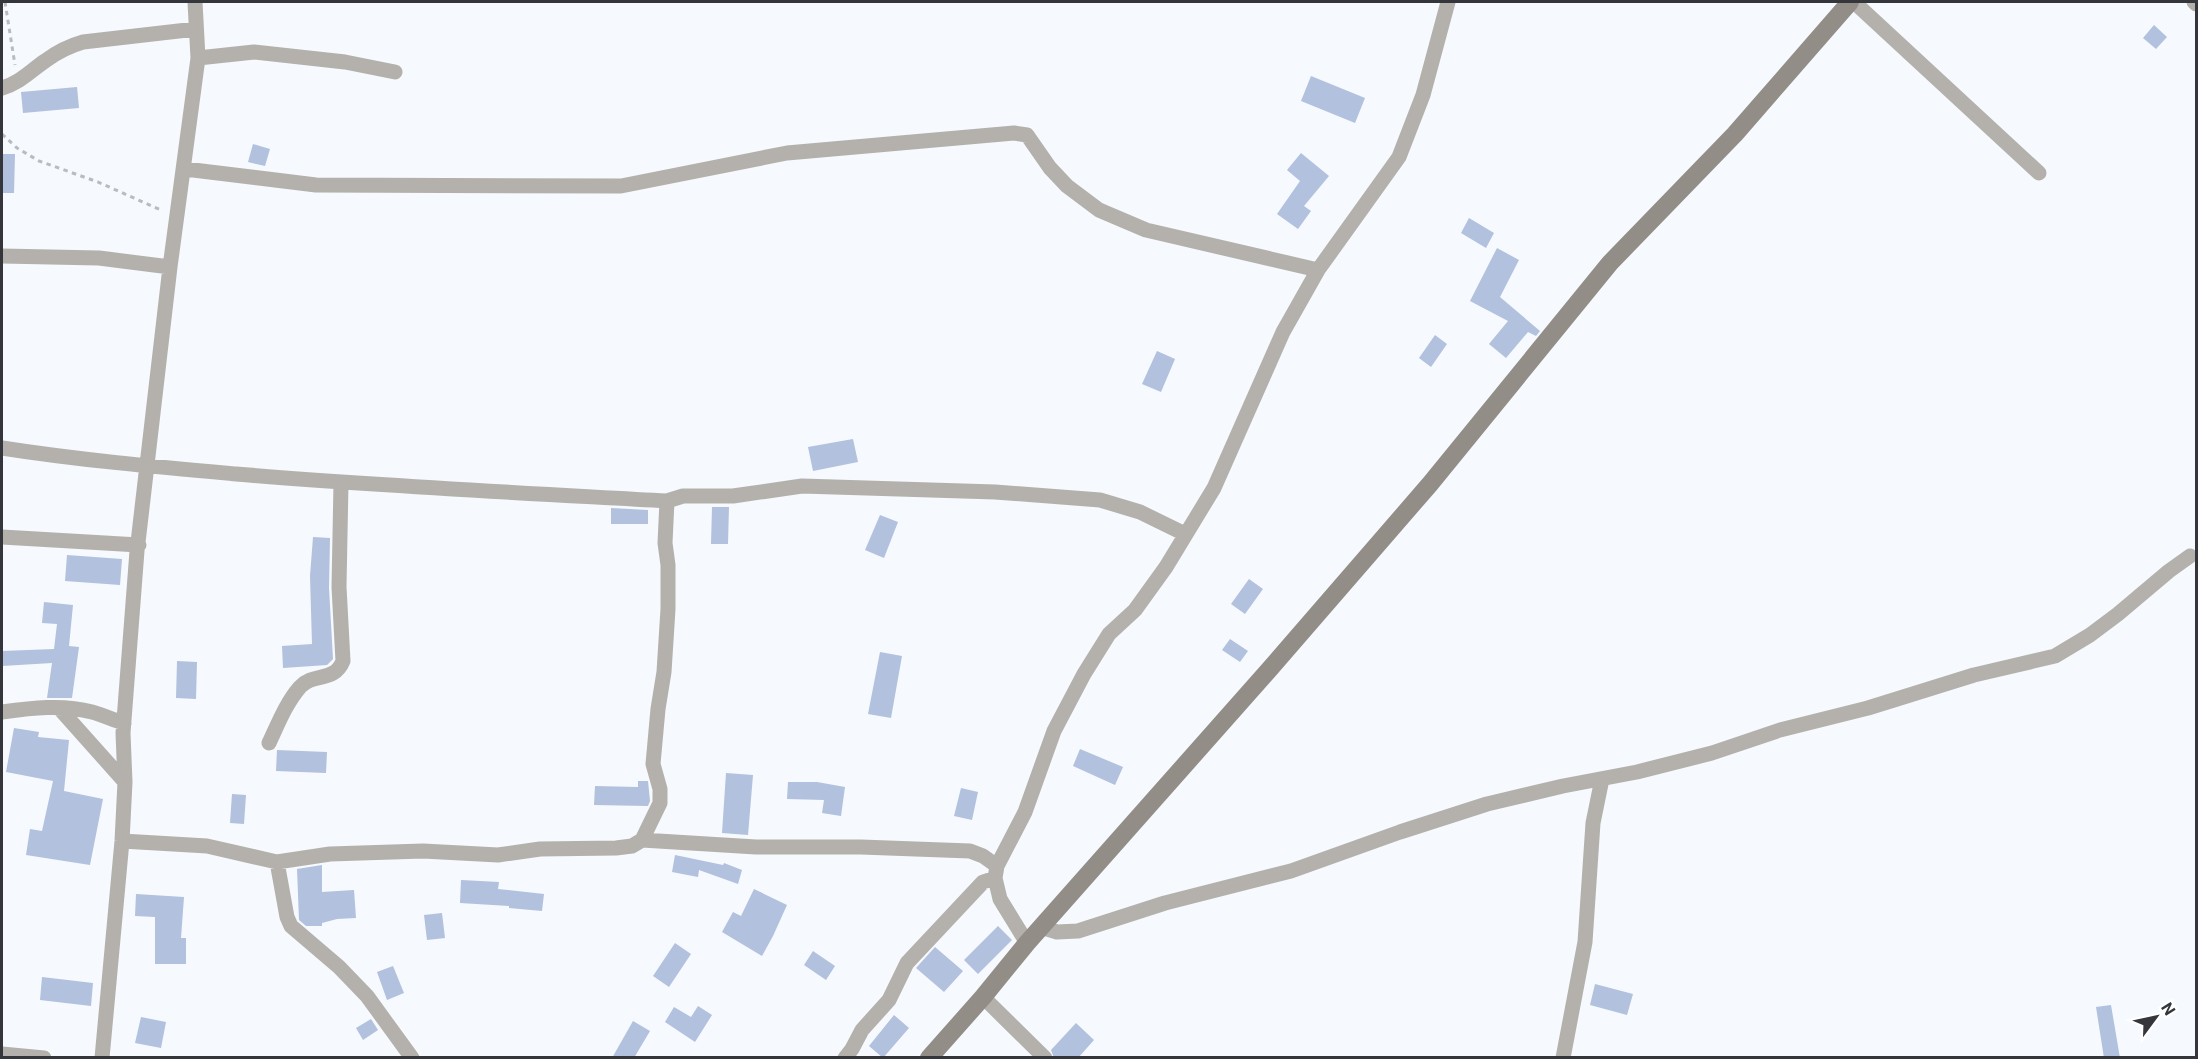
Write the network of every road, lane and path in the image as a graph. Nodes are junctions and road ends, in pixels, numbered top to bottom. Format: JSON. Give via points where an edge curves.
{"nodes":[{"id":1,"x":5,"y":2,"type":"edge"},
{"id":2,"x":195,"y":2,"type":"edge"},
{"id":3,"x":1448,"y":2,"type":"edge"},
{"id":4,"x":1852,"y":2,"type":"edge"},
{"id":5,"x":196,"y":29,"type":"junction"},
{"id":6,"x":198,"y":58,"type":"junction"},
{"id":7,"x":395,"y":72,"type":"dead end"},
{"id":8,"x":17,"y":83,"type":"junction"},
{"id":9,"x":2,"y":88,"type":"edge"},
{"id":10,"x":2,"y":134,"type":"edge"},
{"id":11,"x":184,"y":170,"type":"junction"},
{"id":12,"x":2039,"y":173,"type":"dead end"},
{"id":13,"x":178,"y":219,"type":"junction"},
{"id":14,"x":2,"y":256,"type":"edge"},
{"id":15,"x":170,"y":267,"type":"junction"},
{"id":16,"x":1318,"y":270,"type":"junction"},
{"id":17,"x":2,"y":448,"type":"edge"},
{"id":18,"x":148,"y":466,"type":"junction"},
{"id":19,"x":341,"y":483,"type":"junction"},
{"id":20,"x":667,"y":501,"type":"junction"},
{"id":21,"x":1185,"y":534,"type":"junction"},
{"id":22,"x":2,"y":537,"type":"edge"},
{"id":23,"x":139,"y":545,"type":"junction"},
{"id":24,"x":2190,"y":556,"type":"dead end"},
{"id":25,"x":59,"y":708,"type":"junction"},
{"id":26,"x":2,"y":712,"type":"edge"},
{"id":27,"x":124,"y":723,"type":"junction"},
{"id":28,"x":269,"y":743,"type":"dead end"},
{"id":29,"x":1602,"y":779,"type":"junction"},
{"id":30,"x":125,"y":782,"type":"junction"},
{"id":31,"x":642,"y":840,"type":"junction"},
{"id":32,"x":122,"y":841,"type":"junction"},
{"id":33,"x":277,"y":862,"type":"junction"},
{"id":34,"x":996,"y":872,"type":"junction"},
{"id":35,"x":1041,"y":927,"type":"junction"},
{"id":36,"x":1027,"y":942,"type":"junction"},
{"id":37,"x":983,"y":997,"type":"junction"},
{"id":38,"x":2,"y":1054,"type":"edge"},
{"id":39,"x":44,"y":1058,"type":"edge"},
{"id":40,"x":102,"y":1058,"type":"edge"},
{"id":41,"x":412,"y":1058,"type":"edge"},
{"id":42,"x":845,"y":1058,"type":"edge"},
{"id":43,"x":929,"y":1058,"type":"edge"},
{"id":44,"x":1045,"y":1058,"type":"edge"},
{"id":45,"x":1563,"y":1058,"type":"edge"}],
"edges":[{"from":1,"to":8,"type":"path"},
{"from":2,"to":5,"type":"street"},
{"from":3,"to":16,"type":"street","via":[[1424,95],[1399,157]]},
{"from":4,"to":12,"type":"street"},
{"from":4,"to":35,"type":"street","via":[[1735,134],[1610,264],[1430,484]]},
{"from":5,"to":6,"type":"street"},
{"from":5,"to":8,"type":"street","via":[[83,42],[45,61]]},
{"from":6,"to":7,"type":"street","via":[[254,52]]},
{"from":6,"to":11,"type":"street"},
{"from":8,"to":9,"type":"street"},
{"from":10,"to":13,"type":"path","via":[[39,161],[98,182]]},
{"from":11,"to":13,"type":"street"},
{"from":11,"to":16,"type":"street","via":[[316,185],[621,186],[787,153],[1014,133],[1027,135],[1067,186],[1099,210],[1146,230]]},
{"from":13,"to":15,"type":"street"},
{"from":14,"to":15,"type":"street","via":[[99,258]]},
{"from":15,"to":18,"type":"street"},
{"from":16,"to":21,"type":"street","via":[[1283,332],[1214,488]]},
{"from":17,"to":18,"type":"street"},
{"from":18,"to":19,"type":"street"},
{"from":18,"to":23,"type":"street"},
{"from":19,"to":20,"type":"street"},
{"from":19,"to":28,"type":"street","via":[[339,586],[343,661],[334,674],[301,686]]},
{"from":20,"to":21,"type":"street","via":[[683,496],[733,496],[802,486],[995,492],[1100,500],[1140,512]]},
{"from":20,"to":31,"type":"street","via":[[668,609],[653,764],[660,803]]},
{"from":21,"to":34,"type":"street","via":[[1135,610],[1109,634],[1084,674],[1054,731],[1025,812]]},
{"from":22,"to":23,"type":"street"},
{"from":23,"to":27,"type":"street"},
{"from":24,"to":29,"type":"street","via":[[2090,635],[2055,656],[1974,675],[1712,753]]},
{"from":25,"to":26,"type":"street"},
{"from":25,"to":27,"type":"street","via":[[92,712]]},
{"from":25,"to":30,"type":"street"},
{"from":27,"to":30,"type":"street"},
{"from":29,"to":35,"type":"street","via":[[1487,804],[1291,871],[1165,903],[1077,931],[1057,932]]},
{"from":29,"to":45,"type":"street","via":[[1593,823],[1586,942]]},
{"from":30,"to":32,"type":"street"},
{"from":31,"to":33,"type":"street","via":[[616,848],[540,849],[498,855],[423,851],[330,854]]},
{"from":31,"to":34,"type":"street","via":[[756,847],[970,851],[983,855]]},
{"from":32,"to":33,"type":"street","via":[[207,846]]},
{"from":32,"to":40,"type":"street"},
{"from":33,"to":41,"type":"street","via":[[291,926],[368,996]]},
{"from":34,"to":36,"type":"street","via":[[1000,899]]},
{"from":34,"to":42,"type":"street","via":[[908,963],[889,1000],[862,1030]]},
{"from":35,"to":36,"type":"street"},
{"from":36,"to":37,"type":"street"},
{"from":37,"to":43,"type":"street"},
{"from":37,"to":44,"type":"street"},
{"from":38,"to":39,"type":"street"}]}
